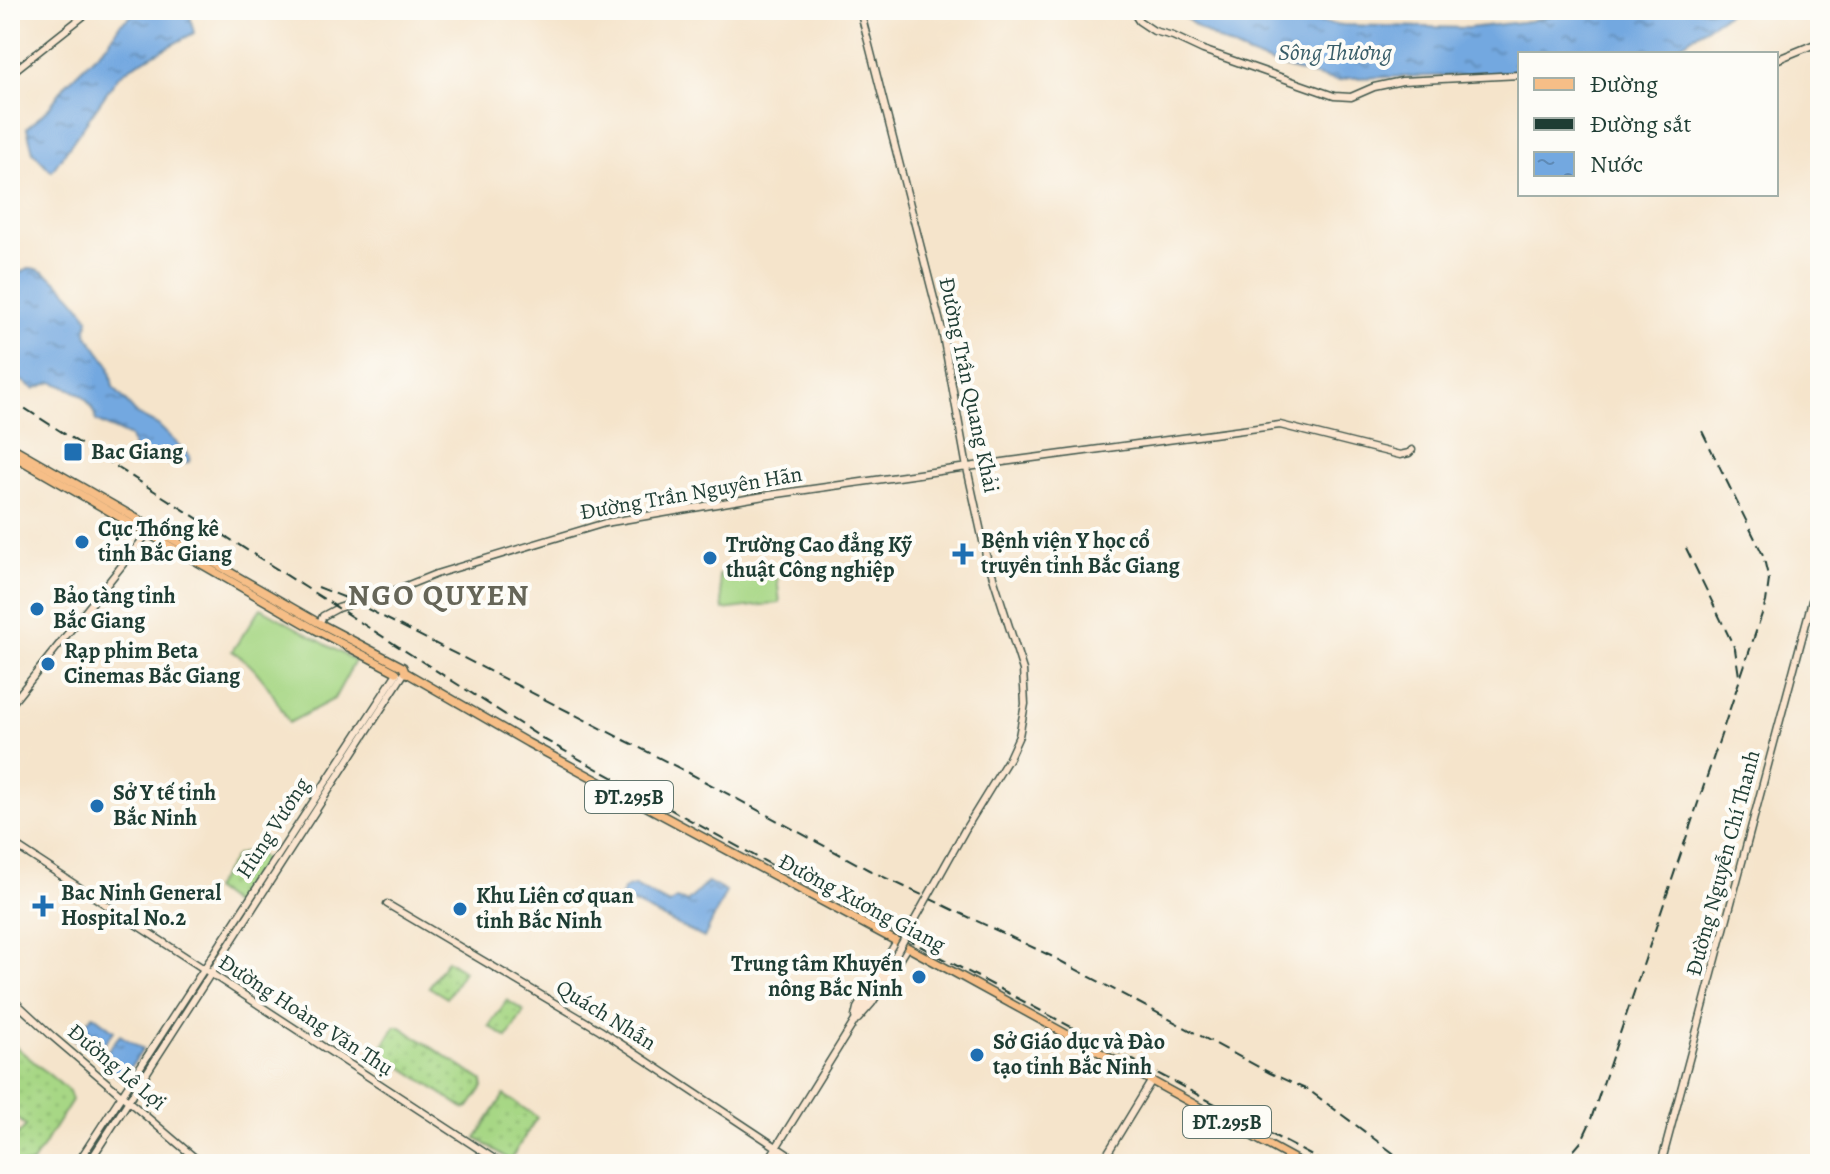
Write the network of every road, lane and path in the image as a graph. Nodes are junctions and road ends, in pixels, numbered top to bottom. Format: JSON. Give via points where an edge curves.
{"nodes":[{"id":1,"x":91,"y":10,"type":"edge"},
{"id":2,"x":860,"y":10,"type":"edge"},
{"id":3,"x":1132,"y":10,"type":"edge"},
{"id":4,"x":1820,"y":42,"type":"edge"},
{"id":5,"x":1778,"y":59,"type":"edge"},
{"id":6,"x":10,"y":74,"type":"edge"},
{"id":7,"x":1518,"y":75,"type":"edge"},
{"id":8,"x":10,"y":446,"type":"edge"},
{"id":9,"x":1412,"y":450,"type":"dead end"},
{"id":10,"x":10,"y":454,"type":"edge"},
{"id":11,"x":967,"y":468,"type":"junction"},
{"id":12,"x":50,"y":472,"type":"junction"},
{"id":13,"x":149,"y":531,"type":"junction"},
{"id":14,"x":1820,"y":571,"type":"edge"},
{"id":15,"x":318,"y":625,"type":"junction"},
{"id":16,"x":400,"y":672,"type":"junction"},
{"id":17,"x":382,"y":704,"type":"junction"},
{"id":18,"x":10,"y":706,"type":"edge"},
{"id":19,"x":10,"y":842,"type":"edge"},
{"id":20,"x":257,"y":887,"type":"junction"},
{"id":21,"x":264,"y":892,"type":"junction"},
{"id":22,"x":387,"y":904,"type":"dead end"},
{"id":23,"x":222,"y":941,"type":"junction"},
{"id":24,"x":897,"y":941,"type":"junction"},
{"id":25,"x":229,"y":946,"type":"junction"},
{"id":26,"x":907,"y":947,"type":"junction"},
{"id":27,"x":203,"y":969,"type":"junction"},
{"id":28,"x":210,"y":974,"type":"junction"},
{"id":29,"x":10,"y":997,"type":"edge"},
{"id":30,"x":853,"y":1024,"type":"junction"},
{"id":31,"x":1152,"y":1080,"type":"junction"},
{"id":32,"x":126,"y":1097,"type":"junction"},
{"id":33,"x":776,"y":1148,"type":"junction"},
{"id":34,"x":77,"y":1164,"type":"edge"},
{"id":35,"x":88,"y":1164,"type":"edge"},
{"id":36,"x":202,"y":1164,"type":"edge"},
{"id":37,"x":502,"y":1164,"type":"edge"},
{"id":38,"x":766,"y":1164,"type":"edge"},
{"id":39,"x":802,"y":1164,"type":"edge"},
{"id":40,"x":1101,"y":1164,"type":"edge"},
{"id":41,"x":1303,"y":1164,"type":"edge"},
{"id":42,"x":1662,"y":1164,"type":"edge"}],
"edges":[{"from":1,"to":6,"type":"street"},
{"from":2,"to":11,"type":"street","name":"Đường Trần Quang Khải","via":[[942,330]]},
{"from":3,"to":7,"type":"street","via":[[1154,31],[1344,98],[1402,81]]},
{"from":4,"to":5,"type":"street"},
{"from":8,"to":12,"type":"main road","name":"Đường Xương Giang","number":"ĐT.295B"},
{"from":9,"to":11,"type":"street","name":"Đường Trần Nguyên Hãn","via":[[1400,455],[1280,425]]},
{"from":10,"to":12,"type":"main road","name":"Đường Xương Giang","number":"ĐT.295B"},
{"from":11,"to":15,"type":"street","name":"Đường Trần Nguyên Hãn","via":[[605,523],[338,608]]},
{"from":11,"to":30,"type":"street","name":"Đường Trần Quang Khải","bridge":true,"via":[[989,567],[1023,670],[1022,726]]},
{"from":12,"to":13,"type":"main road","name":"Đường Xương Giang","number":"ĐT.295B"},
{"from":13,"to":15,"type":"main road","name":"Đường Xương Giang","number":"ĐT.295B"},
{"from":13,"to":18,"type":"street"},
{"from":14,"to":42,"type":"street","name":"Đường Nguyễn Chí Thanh"},
{"from":15,"to":16,"type":"main road","name":"Đường Xương Giang","number":"ĐT.295B"},
{"from":16,"to":17,"type":"street","name":"Hùng Vương"},
{"from":16,"to":24,"type":"main road","name":"Đường Xương Giang","number":"ĐT.295B"},
{"from":17,"to":20,"type":"street","name":"Hùng Vương"},
{"from":17,"to":21,"type":"street","name":"Hùng Vương"},
{"from":19,"to":27,"type":"street","name":"Đường Hoàng Văn Thụ"},
{"from":20,"to":21,"type":"street"},
{"from":20,"to":23,"type":"street","name":"Hùng Vương"},
{"from":21,"to":25,"type":"street","name":"Hùng Vương"},
{"from":22,"to":33,"type":"street","name":"Quách Nhẫn","via":[[600,1030]]},
{"from":23,"to":25,"type":"street"},
{"from":23,"to":27,"type":"street","name":"Hùng Vương"},
{"from":24,"to":26,"type":"main road","name":"Đường Xương Giang","number":"ĐT.295B"},
{"from":24,"to":30,"type":"street"},
{"from":25,"to":28,"type":"street","name":"Hùng Vương"},
{"from":26,"to":30,"type":"street","via":[[865,1014]]},
{"from":26,"to":31,"type":"main road","name":"Đường Xương Giang","number":"ĐT.295B"},
{"from":27,"to":28,"type":"street","name":"Đường Hoàng Văn Thụ"},
{"from":27,"to":32,"type":"street","name":"Hùng Vương"},
{"from":28,"to":32,"type":"street","name":"Hùng Vương"},
{"from":28,"to":37,"type":"street","name":"Đường Hoàng Văn Thụ"},
{"from":29,"to":32,"type":"street","name":"Đường Lê Lợi"},
{"from":30,"to":33,"type":"street"},
{"from":31,"to":40,"type":"street"},
{"from":31,"to":41,"type":"main road","name":"Đường Xương Giang","number":"ĐT.295B"},
{"from":32,"to":34,"type":"street","name":"Hùng Vương"},
{"from":32,"to":35,"type":"street","name":"Hùng Vương"},
{"from":32,"to":36,"type":"street","name":"Đường Lê Lợi"},
{"from":33,"to":38,"type":"street"},
{"from":33,"to":39,"type":"street","name":"Quách Nhẫn"}]}
